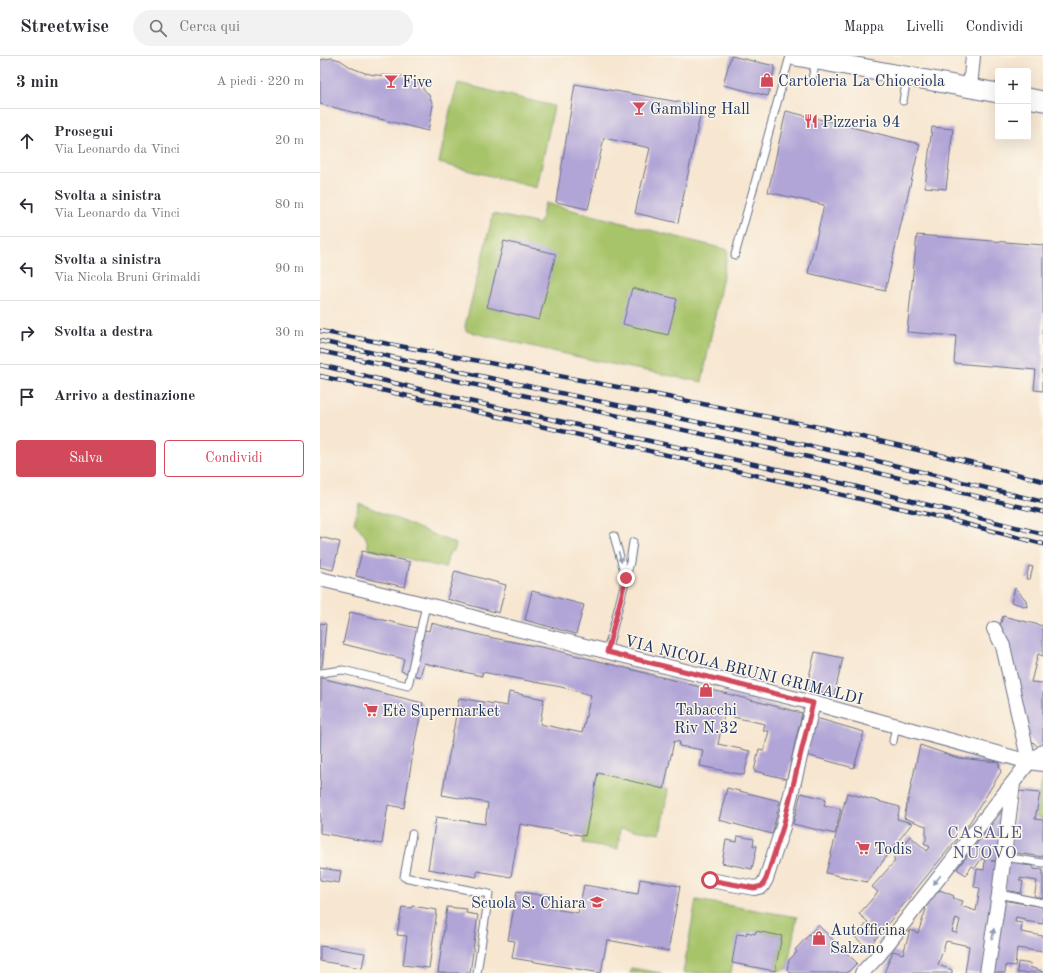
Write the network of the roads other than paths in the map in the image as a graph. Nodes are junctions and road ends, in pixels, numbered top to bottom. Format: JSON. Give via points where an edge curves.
{"nodes":[{"id":1,"x":790,"y":56,"type":"edge"},
{"id":2,"x":796,"y":56,"type":"edge"},
{"id":3,"x":973,"y":56,"type":"edge"},
{"id":4,"x":816,"y":59,"type":"junction"},
{"id":5,"x":843,"y":60,"type":"edge"},
{"id":6,"x":907,"y":76,"type":"junction"},
{"id":7,"x":812,"y":80,"type":"dead end"},
{"id":8,"x":970,"y":87,"type":"junction"},
{"id":9,"x":995,"y":92,"type":"edge"},
{"id":10,"x":1031,"y":99,"type":"edge"},
{"id":11,"x":903,"y":101,"type":"dead end"},
{"id":12,"x":1043,"y":101,"type":"edge"},
{"id":13,"x":735,"y":255,"type":"dead end"},
{"id":14,"x":614,"y":536,"type":"dead end"},
{"id":15,"x":633,"y":542,"type":"dead end"},
{"id":16,"x":626,"y":578,"type":"junction"},
{"id":17,"x":320,"y":579,"type":"edge"},
{"id":18,"x":426,"y":604,"type":"junction"},
{"id":19,"x":994,"y":629,"type":"dead end"},
{"id":20,"x":607,"y":652,"type":"junction"},
{"id":21,"x":320,"y":673,"type":"edge"},
{"id":22,"x":813,"y":703,"type":"junction"},
{"id":23,"x":896,"y":726,"type":"junction"},
{"id":24,"x":893,"y":741,"type":"dead end"},
{"id":25,"x":1043,"y":752,"type":"edge"},
{"id":26,"x":1036,"y":763,"type":"edge"},
{"id":27,"x":1013,"y":783,"type":"junction"},
{"id":28,"x":412,"y":834,"type":"dead end"},
{"id":29,"x":1004,"y":857,"type":"junction"},
{"id":30,"x":1043,"y":863,"type":"edge"},
{"id":31,"x":710,"y":880,"type":"dead end"},
{"id":32,"x":999,"y":894,"type":"junction"},
{"id":33,"x":1043,"y":903,"type":"edge"},
{"id":34,"x":477,"y":973,"type":"edge"},
{"id":35,"x":862,"y":973,"type":"edge"},
{"id":36,"x":987,"y":973,"type":"edge"}],
"edges":[{"from":1,"to":13,"type":"lane"},
{"from":2,"to":4,"type":"main road"},
{"from":3,"to":8,"type":"street"},
{"from":4,"to":5,"type":"main road"},
{"from":4,"to":7,"type":"lane"},
{"from":5,"to":6,"type":"main road"},
{"from":6,"to":8,"type":"main road"},
{"from":6,"to":11,"type":"lane"},
{"from":8,"to":9,"type":"main road"},
{"from":10,"to":12,"type":"main road"},
{"from":14,"to":16,"type":"lane","one_way":true},
{"from":15,"to":16,"type":"lane"},
{"from":16,"to":20,"type":"lane"},
{"from":17,"to":18,"type":"street","name":"VIA NICOLA BRUNI GRIMALDI"},
{"from":18,"to":20,"type":"street","name":"VIA NICOLA BRUNI GRIMALDI"},
{"from":18,"to":21,"type":"lane","via":[[408,686],[343,670]]},
{"from":19,"to":26,"type":"street","via":[[1003,646]]},
{"from":20,"to":22,"type":"street","name":"VIA NICOLA BRUNI GRIMALDI"},
{"from":22,"to":23,"type":"street","name":"VIA NICOLA BRUNI GRIMALDI"},
{"from":22,"to":31,"type":"street","via":[[783,827],[762,886],[754,888]]},
{"from":23,"to":24,"type":"lane"},
{"from":23,"to":26,"type":"street","name":"VIA NICOLA BRUNI GRIMALDI"},
{"from":25,"to":26,"type":"street"},
{"from":26,"to":27,"type":"street"},
{"from":27,"to":29,"type":"street"},
{"from":27,"to":35,"type":"street","one_way":true},
{"from":28,"to":34,"type":"lane","via":[[404,877],[489,894]]},
{"from":29,"to":30,"type":"lane"},
{"from":29,"to":32,"type":"street"},
{"from":32,"to":33,"type":"lane"},
{"from":36,"to":32,"type":"street","one_way":true}]}
